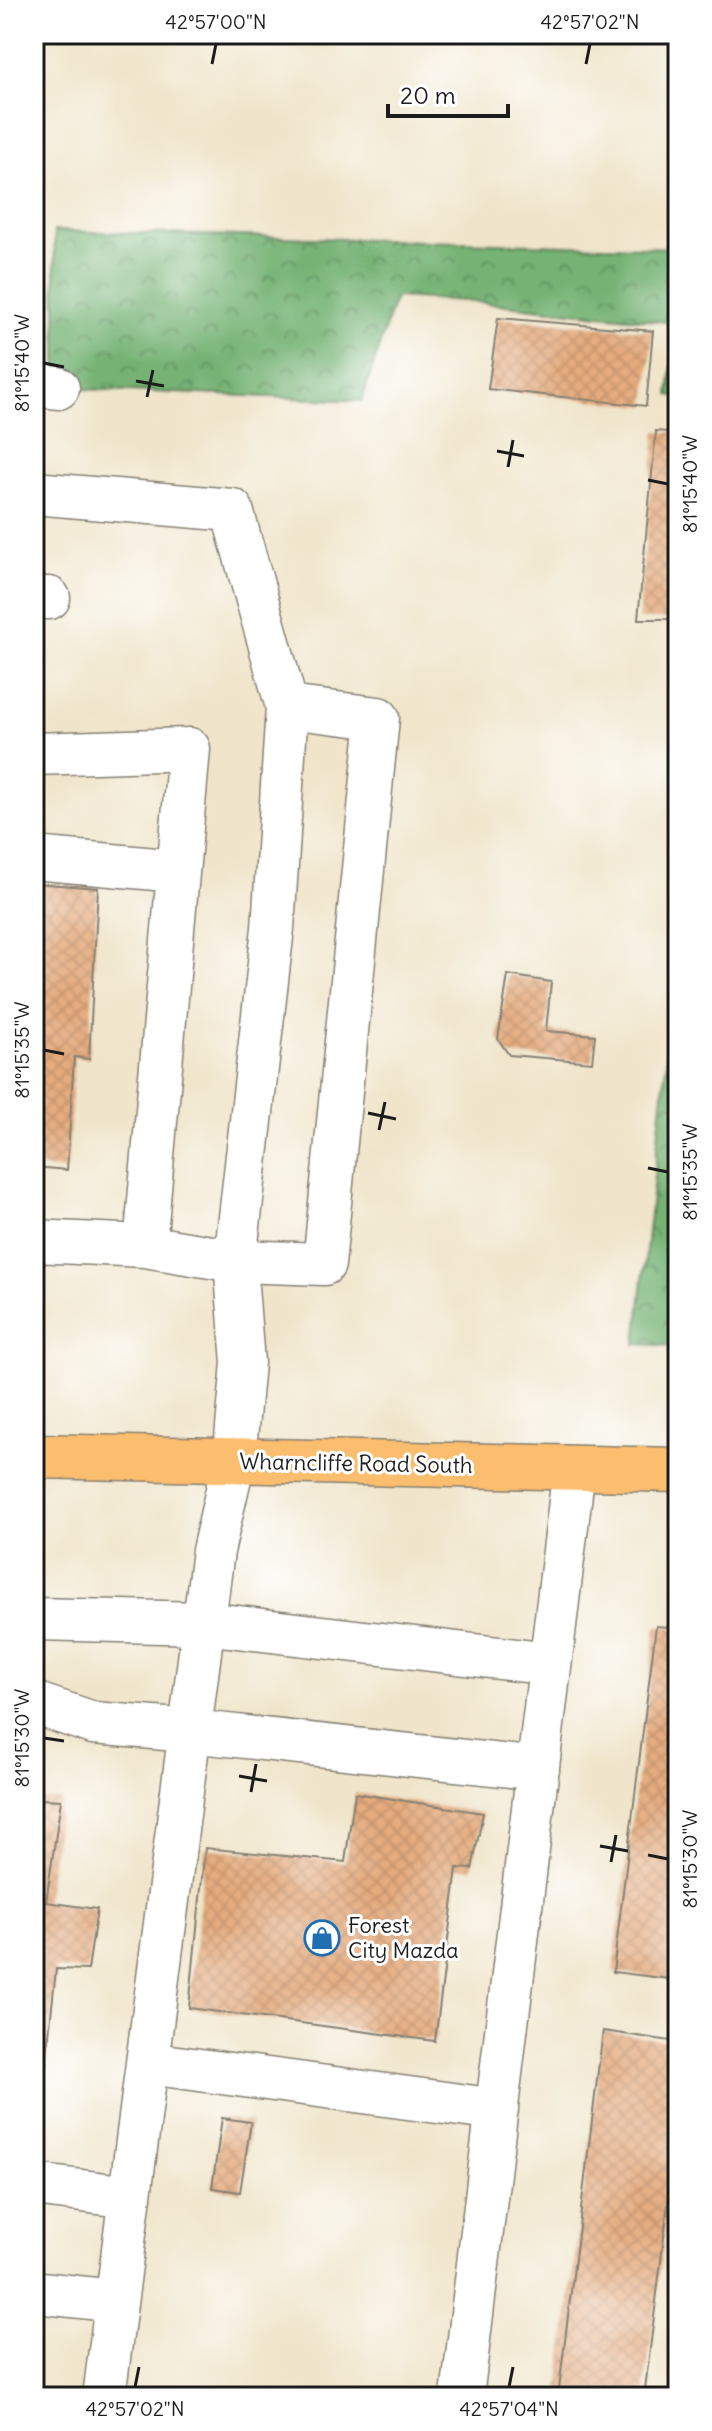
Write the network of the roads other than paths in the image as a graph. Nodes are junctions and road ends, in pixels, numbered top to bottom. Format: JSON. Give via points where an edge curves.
{"nodes":[{"id":1,"x":34,"y":493,"type":"edge"},
{"id":2,"x":287,"y":707,"type":"junction"},
{"id":3,"x":34,"y":754,"type":"edge"},
{"id":4,"x":34,"y":858,"type":"edge"},
{"id":5,"x":178,"y":871,"type":"junction"},
{"id":6,"x":34,"y":1241,"type":"edge"},
{"id":7,"x":145,"y":1246,"type":"junction"},
{"id":8,"x":235,"y":1261,"type":"junction"},
{"id":9,"x":34,"y":1456,"type":"edge"},
{"id":10,"x":234,"y":1460,"type":"junction"},
{"id":11,"x":574,"y":1468,"type":"junction"},
{"id":12,"x":678,"y":1470,"type":"edge"},
{"id":13,"x":34,"y":1619,"type":"edge"},
{"id":14,"x":204,"y":1623,"type":"junction"},
{"id":15,"x":550,"y":1664,"type":"junction"},
{"id":16,"x":34,"y":1703,"type":"edge"},
{"id":17,"x":190,"y":1731,"type":"junction"},
{"id":18,"x":538,"y":1769,"type":"junction"},
{"id":19,"x":148,"y":2063,"type":"junction"},
{"id":20,"x":497,"y":2110,"type":"junction"},
{"id":21,"x":34,"y":2185,"type":"edge"},
{"id":22,"x":130,"y":2197,"type":"junction"},
{"id":23,"x":34,"y":2292,"type":"edge"},
{"id":24,"x":116,"y":2301,"type":"junction"},
{"id":25,"x":104,"y":2397,"type":"edge"},
{"id":26,"x":462,"y":2397,"type":"edge"}],
"edges":[{"from":1,"to":2,"type":"lane","via":[[232,510]]},
{"from":2,"to":8,"type":"lane","via":[[273,928]]},
{"from":2,"to":8,"type":"lane","via":[[378,718],[324,1264]]},
{"from":3,"to":5,"type":"lane","via":[[189,749]]},
{"from":4,"to":5,"type":"lane"},
{"from":5,"to":7,"type":"lane"},
{"from":6,"to":7,"type":"lane"},
{"from":7,"to":8,"type":"lane"},
{"from":8,"to":10,"type":"lane","via":[[243,1363]]},
{"from":9,"to":10,"type":"main road","name":"Wharncliffe Road South"},
{"from":10,"to":11,"type":"main road","name":"Wharncliffe Road South"},
{"from":10,"to":14,"type":"lane","via":[[213,1551]]},
{"from":11,"to":12,"type":"main road","name":"Wharncliffe Road South"},
{"from":11,"to":15,"type":"lane"},
{"from":13,"to":14,"type":"lane"},
{"from":14,"to":15,"type":"lane"},
{"from":14,"to":17,"type":"lane"},
{"from":15,"to":18,"type":"lane"},
{"from":16,"to":17,"type":"lane","via":[[93,1723]]},
{"from":17,"to":18,"type":"lane"},
{"from":17,"to":19,"type":"lane"},
{"from":18,"to":20,"type":"lane"},
{"from":19,"to":20,"type":"lane"},
{"from":19,"to":22,"type":"lane"},
{"from":20,"to":26,"type":"lane"},
{"from":21,"to":22,"type":"lane"},
{"from":22,"to":24,"type":"lane"},
{"from":23,"to":24,"type":"lane"},
{"from":24,"to":25,"type":"lane"}]}
